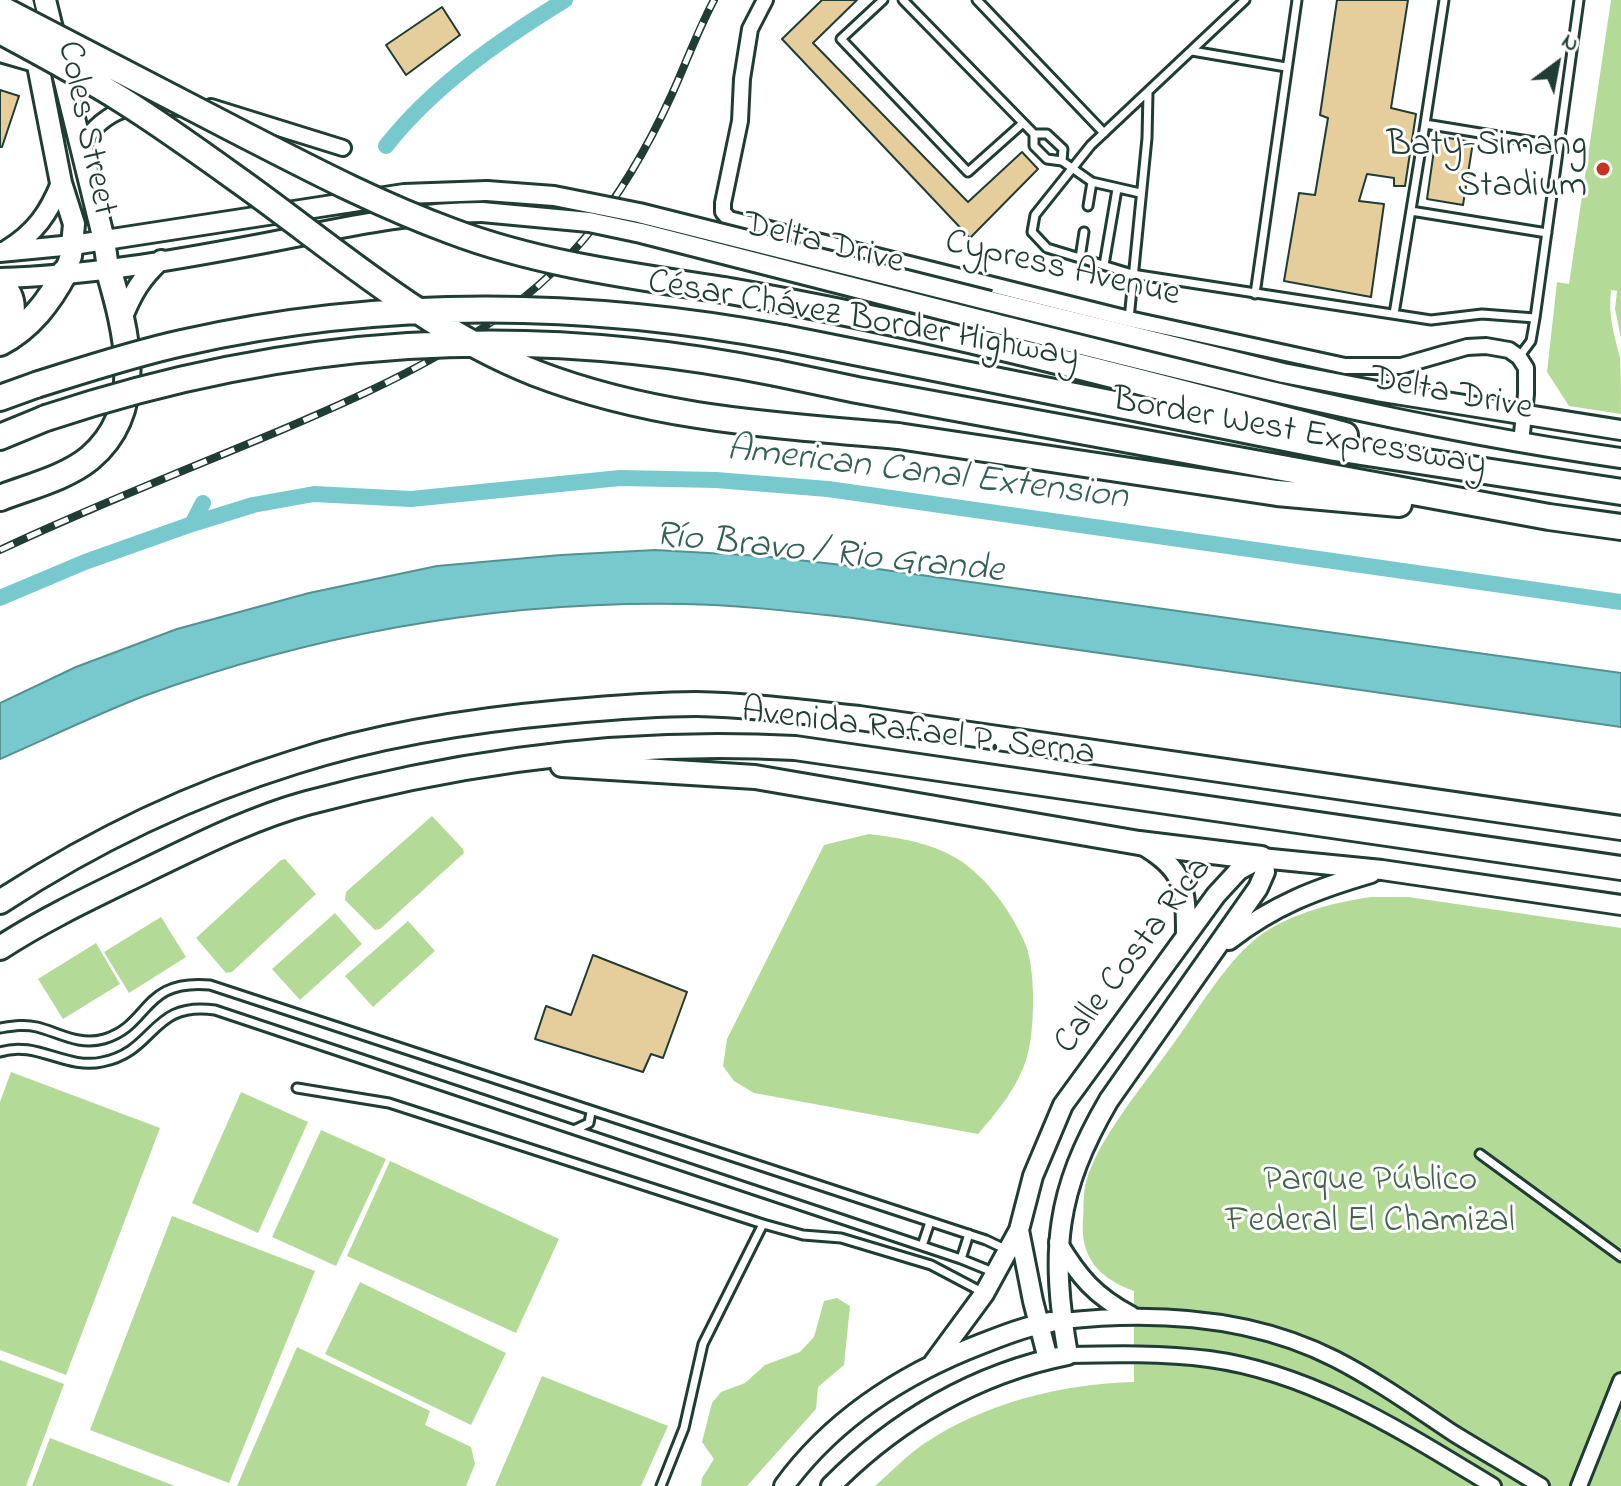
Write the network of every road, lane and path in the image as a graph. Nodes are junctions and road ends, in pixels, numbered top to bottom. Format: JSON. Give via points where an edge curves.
{"nodes":[{"id":1,"x":4,"y":0,"type":"edge"},
{"id":2,"x":22,"y":0,"type":"edge"},
{"id":3,"x":45,"y":0,"type":"edge"},
{"id":4,"x":59,"y":0,"type":"edge"},
{"id":5,"x":765,"y":0,"type":"edge"},
{"id":6,"x":883,"y":0,"type":"edge"},
{"id":7,"x":903,"y":0,"type":"edge"},
{"id":8,"x":977,"y":0,"type":"edge"},
{"id":9,"x":1245,"y":0,"type":"edge"},
{"id":10,"x":1297,"y":0,"type":"edge"},
{"id":11,"x":1444,"y":0,"type":"edge"},
{"id":12,"x":1579,"y":0,"type":"edge"},
{"id":13,"x":0,"y":8,"type":"edge"},
{"id":14,"x":51,"y":23,"type":"junction"},
{"id":15,"x":28,"y":26,"type":"junction"},
{"id":16,"x":0,"y":31,"type":"edge"},
{"id":17,"x":57,"y":51,"type":"junction"},
{"id":18,"x":1192,"y":51,"type":"junction"},
{"id":19,"x":0,"y":54,"type":"edge"},
{"id":20,"x":38,"y":65,"type":"junction"},
{"id":21,"x":1286,"y":67,"type":"junction"},
{"id":22,"x":1148,"y":93,"type":"junction"},
{"id":23,"x":235,"y":115,"type":"junction"},
{"id":24,"x":1023,"y":123,"type":"junction"},
{"id":25,"x":1425,"y":124,"type":"junction"},
{"id":26,"x":1104,"y":133,"type":"junction"},
{"id":27,"x":1034,"y":134,"type":"junction"},
{"id":28,"x":80,"y":146,"type":"junction"},
{"id":29,"x":1559,"y":146,"type":"junction"},
{"id":30,"x":343,"y":148,"type":"dead end"},
{"id":31,"x":1062,"y":161,"type":"junction"},
{"id":32,"x":1071,"y":169,"type":"junction"},
{"id":33,"x":1092,"y":182,"type":"junction"},
{"id":34,"x":61,"y":183,"type":"junction"},
{"id":35,"x":1117,"y":189,"type":"junction"},
{"id":36,"x":1140,"y":193,"type":"junction"},
{"id":37,"x":1088,"y":206,"type":"dead end"},
{"id":38,"x":1411,"y":211,"type":"junction"},
{"id":39,"x":1084,"y":232,"type":"dead end"},
{"id":40,"x":1547,"y":233,"type":"junction"},
{"id":41,"x":104,"y":240,"type":"junction"},
{"id":42,"x":73,"y":245,"type":"junction"},
{"id":43,"x":2,"y":252,"type":"edge"},
{"id":44,"x":1080,"y":258,"type":"junction"},
{"id":45,"x":161,"y":260,"type":"junction"},
{"id":46,"x":1104,"y":265,"type":"junction"},
{"id":47,"x":108,"y":268,"type":"junction"},
{"id":48,"x":65,"y":272,"type":"junction"},
{"id":49,"x":1132,"y":274,"type":"junction"},
{"id":50,"x":0,"y":278,"type":"edge"},
{"id":51,"x":0,"y":285,"type":"edge"},
{"id":52,"x":1255,"y":294,"type":"junction"},
{"id":53,"x":1394,"y":314,"type":"junction"},
{"id":54,"x":1535,"y":318,"type":"junction"},
{"id":55,"x":122,"y":319,"type":"junction"},
{"id":56,"x":1129,"y":319,"type":"junction"},
{"id":57,"x":0,"y":341,"type":"edge"},
{"id":58,"x":1519,"y":357,"type":"junction"},
{"id":59,"x":0,"y":398,"type":"edge"},
{"id":60,"x":1524,"y":415,"type":"junction"},
{"id":61,"x":1621,"y":430,"type":"edge"},
{"id":62,"x":0,"y":437,"type":"edge"},
{"id":63,"x":1521,"y":443,"type":"junction"},
{"id":64,"x":1621,"y":458,"type":"edge"},
{"id":65,"x":1502,"y":476,"type":"junction"},
{"id":66,"x":1621,"y":492,"type":"edge"},
{"id":67,"x":0,"y":498,"type":"edge"},
{"id":68,"x":1549,"y":517,"type":"junction"},
{"id":69,"x":1621,"y":527,"type":"edge"},
{"id":70,"x":525,"y":760,"type":"junction"},
{"id":71,"x":1621,"y":828,"type":"edge"},
{"id":72,"x":1139,"y":843,"type":"junction"},
{"id":73,"x":1261,"y":858,"type":"junction"},
{"id":74,"x":1621,"y":868,"type":"edge"},
{"id":75,"x":1382,"y":870,"type":"junction"},
{"id":76,"x":0,"y":902,"type":"edge"},
{"id":77,"x":1621,"y":905,"type":"edge"},
{"id":78,"x":1186,"y":935,"type":"junction"},
{"id":79,"x":0,"y":948,"type":"edge"},
{"id":80,"x":1211,"y":954,"type":"junction"},
{"id":81,"x":0,"y":1028,"type":"edge"},
{"id":82,"x":0,"y":1052,"type":"edge"},
{"id":83,"x":297,"y":1088,"type":"dead end"},
{"id":84,"x":591,"y":1112,"type":"junction"},
{"id":85,"x":574,"y":1129,"type":"junction"},
{"id":86,"x":1480,"y":1154,"type":"dead end"},
{"id":87,"x":930,"y":1222,"type":"junction"},
{"id":88,"x":763,"y":1224,"type":"junction"},
{"id":89,"x":1019,"y":1230,"type":"junction"},
{"id":90,"x":969,"y":1234,"type":"junction"},
{"id":91,"x":1058,"y":1242,"type":"junction"},
{"id":92,"x":922,"y":1246,"type":"junction"},
{"id":93,"x":1010,"y":1251,"type":"junction"},
{"id":94,"x":1621,"y":1257,"type":"edge"},
{"id":95,"x":961,"y":1259,"type":"junction"},
{"id":96,"x":996,"y":1274,"type":"junction"},
{"id":97,"x":984,"y":1294,"type":"junction"},
{"id":98,"x":1131,"y":1315,"type":"junction"},
{"id":99,"x":1062,"y":1321,"type":"junction"},
{"id":100,"x":1040,"y":1324,"type":"junction"},
{"id":101,"x":1068,"y":1355,"type":"junction"},
{"id":102,"x":1048,"y":1359,"type":"junction"},
{"id":103,"x":934,"y":1362,"type":"junction"},
{"id":104,"x":1621,"y":1381,"type":"edge"},
{"id":105,"x":661,"y":1486,"type":"edge"},
{"id":106,"x":784,"y":1486,"type":"edge"},
{"id":107,"x":831,"y":1486,"type":"edge"},
{"id":108,"x":1493,"y":1486,"type":"edge"},
{"id":109,"x":1541,"y":1486,"type":"edge"},
{"id":110,"x":1579,"y":1486,"type":"edge"}],
"edges":[{"from":1,"to":15,"type":"main road"},
{"from":2,"to":15,"type":"main road","name":"Coles Street"},
{"from":3,"to":14,"type":"main road","name":"Coles Street"},
{"from":4,"to":14,"type":"main road"},
{"from":5,"to":56,"type":"street","name":"Cypress Avenue","via":[[750,29],[740,121],[723,203],[729,219]]},
{"from":6,"to":24,"type":"lane","via":[[841,39],[968,172]]},
{"from":7,"to":24,"type":"lane"},
{"from":8,"to":26,"type":"lane"},
{"from":9,"to":18,"type":"lane"},
{"from":10,"to":21,"type":"lane"},
{"from":11,"to":25,"type":"lane"},
{"from":12,"to":29,"type":"lane"},
{"from":13,"to":65,"type":"highway","bridge":true,"via":[[325,176],[454,233],[615,273],[846,311],[1010,348]]},
{"from":14,"to":17,"type":"main road","name":"Coles Street"},
{"from":15,"to":20,"type":"main road","name":"Coles Street"},
{"from":16,"to":68,"type":"highway","bridge":true,"via":[[122,100],[424,314],[488,352],[578,388],[637,405],[754,425],[898,436],[1277,493]]},
{"from":17,"to":23,"type":"street"},
{"from":17,"to":28,"type":"main road","name":"Coles Street"},
{"from":18,"to":21,"type":"lane"},
{"from":18,"to":22,"type":"lane"},
{"from":19,"to":20,"type":"street"},
{"from":20,"to":34,"type":"main road","name":"Coles Street"},
{"from":21,"to":52,"type":"lane"},
{"from":22,"to":26,"type":"lane"},
{"from":22,"to":36,"type":"lane"},
{"from":23,"to":28,"type":"street","via":[[142,106],[102,120]]},
{"from":23,"to":30,"type":"street"},
{"from":24,"to":27,"type":"lane"},
{"from":25,"to":29,"type":"lane"},
{"from":25,"to":38,"type":"lane"},
{"from":26,"to":32,"type":"lane"},
{"from":27,"to":31,"type":"lane","via":[[1034,146],[1047,159]]},
{"from":27,"to":31,"type":"lane","via":[[1047,134],[1063,149]]},
{"from":28,"to":41,"type":"main road","name":"Coles Street"},
{"from":29,"to":40,"type":"lane"},
{"from":31,"to":32,"type":"lane"},
{"from":32,"to":33,"type":"lane"},
{"from":32,"to":44,"type":"lane","via":[[1035,215],[1032,232],[1047,248]]},
{"from":33,"to":35,"type":"lane"},
{"from":33,"to":37,"type":"lane"},
{"from":34,"to":42,"type":"main road","name":"Coles Street","via":[[74,224]]},
{"from":34,"to":43,"type":"main road","via":[[32,234]]},
{"from":35,"to":36,"type":"lane"},
{"from":35,"to":46,"type":"lane"},
{"from":36,"to":49,"type":"lane"},
{"from":38,"to":40,"type":"lane"},
{"from":38,"to":53,"type":"lane"},
{"from":39,"to":44,"type":"lane"},
{"from":40,"to":54,"type":"lane"},
{"from":41,"to":42,"type":"main road","name":"Delta Drive"},
{"from":41,"to":47,"type":"main road","name":"Coles Street"},
{"from":41,"to":60,"type":"main road","name":"Delta Drive","bridge":true,"via":[[404,194],[487,191],[554,196],[1283,373]]},
{"from":42,"to":43,"type":"main road","name":"Delta Drive"},
{"from":42,"to":48,"type":"main road","name":"Coles Street"},
{"from":44,"to":46,"type":"lane"},
{"from":45,"to":47,"type":"main road","name":"Delta Drive"},
{"from":45,"to":55,"type":"main road","via":[[133,291]]},
{"from":45,"to":63,"type":"main road","name":"Delta Drive","bridge":true,"via":[[426,214],[482,212],[565,219],[641,233],[1251,388]]},
{"from":46,"to":49,"type":"lane"},
{"from":47,"to":48,"type":"main road","name":"Delta Drive"},
{"from":47,"to":55,"type":"highway"},
{"from":48,"to":50,"type":"main road","name":"Delta Drive"},
{"from":48,"to":57,"type":"highway","via":[[32,320]]},
{"from":49,"to":52,"type":"lane"},
{"from":49,"to":56,"type":"lane"},
{"from":51,"to":57,"type":"highway","via":[[11,299],[12,318]]},
{"from":52,"to":53,"type":"lane"},
{"from":53,"to":54,"type":"lane","via":[[1431,320],[1482,314]]},
{"from":54,"to":58,"type":"lane","via":[[1531,341]]},
{"from":55,"to":67,"type":"highway","via":[[127,391],[107,439],[89,459],[66,472]]},
{"from":56,"to":58,"type":"street","name":"Cypress Avenue","via":[[1345,366],[1401,366],[1486,346]]},
{"from":58,"to":60,"type":"street","via":[[1526,368]]},
{"from":59,"to":65,"type":"highway","name":"César Chávez Border Highway","bridge":true,"via":[[117,359],[248,330],[405,311],[606,314],[784,338],[1335,448]]},
{"from":60,"to":61,"type":"main road","name":"Delta Drive"},
{"from":60,"to":63,"type":"street"},
{"from":62,"to":68,"type":"highway","name":"Border West Expressway","bridge":true,"via":[[129,392],[263,362],[400,345],[563,344],[698,358]]},
{"from":63,"to":64,"type":"main road","name":"Delta Drive"},
{"from":65,"to":66,"type":"highway","name":"César Chávez Border Highway"},
{"from":68,"to":69,"type":"highway"},
{"from":70,"to":72,"type":"highway","via":[[587,769],[755,777]]},
{"from":70,"to":74,"type":"highway","name":"Avenida Rafael P. Serna","via":[[669,745],[795,748]]},
{"from":70,"to":79,"type":"highway","name":"Avenida Rafael P. Serna","via":[[451,770],[306,803],[188,850]]},
{"from":71,"to":76,"type":"highway","name":"Avenida Rafael P. Serna","via":[[859,718],[696,704],[624,706],[445,727],[296,761],[149,820]]},
{"from":72,"to":73,"type":"highway"},
{"from":72,"to":78,"type":"main road","via":[[1165,858],[1181,883]]},
{"from":73,"to":75,"type":"main road"},
{"from":73,"to":78,"type":"main road","name":"Calle Costa Rica","via":[[1239,870]]},
{"from":73,"to":80,"type":"main road","name":"Calle Costa Rica","via":[[1265,872],[1258,888]]},
{"from":75,"to":77,"type":"main road"},
{"from":75,"to":80,"type":"main road","via":[[1280,905]]},
{"from":78,"to":89,"type":"main road","name":"Calle Costa Rica","via":[[1063,1105],[1033,1176]]},
{"from":80,"to":91,"type":"main road","name":"Calle Costa Rica","via":[[1087,1136],[1062,1207]]},
{"from":81,"to":84,"type":"lane","via":[[23,1025],[79,1042],[94,1041],[119,1032],[161,993],[191,984],[210,985]]},
{"from":82,"to":85,"type":"lane","via":[[30,1048],[72,1062],[103,1062],[131,1051],[173,1013],[186,1008],[215,1010]]},
{"from":83,"to":88,"type":"lane","via":[[389,1103]]},
{"from":84,"to":85,"type":"lane","via":[[589,1123]]},
{"from":84,"to":87,"type":"lane"},
{"from":85,"to":92,"type":"lane"},
{"from":86,"to":94,"type":"lane"},
{"from":87,"to":90,"type":"lane"},
{"from":87,"to":92,"type":"lane"},
{"from":88,"to":97,"type":"lane","via":[[841,1238],[931,1265]]},
{"from":88,"to":105,"type":"lane","via":[[703,1344],[684,1428]]},
{"from":89,"to":93,"type":"main road"},
{"from":89,"to":100,"type":"main road","name":"Calle Costa Rica"},
{"from":90,"to":93,"type":"lane"},
{"from":90,"to":95,"type":"lane"},
{"from":91,"to":98,"type":"street","via":[[1094,1292]]},
{"from":91,"to":99,"type":"main road","name":"Calle Costa Rica"},
{"from":92,"to":95,"type":"lane"},
{"from":93,"to":96,"type":"main road"},
{"from":95,"to":96,"type":"lane"},
{"from":96,"to":97,"type":"main road"},
{"from":97,"to":103,"type":"main road"},
{"from":98,"to":99,"type":"street"},
{"from":98,"to":109,"type":"street","via":[[1193,1318],[1291,1340],[1376,1382]]},
{"from":99,"to":100,"type":"main road"},
{"from":99,"to":101,"type":"main road","name":"Calle Costa Rica"},
{"from":100,"to":102,"type":"main road","name":"Calle Costa Rica"},
{"from":100,"to":103,"type":"main road"},
{"from":101,"to":102,"type":"main road"},
{"from":101,"to":108,"type":"street","via":[[1211,1359],[1293,1380],[1357,1409]]},
{"from":102,"to":107,"type":"main road","via":[[941,1400],[898,1427]]},
{"from":103,"to":106,"type":"main road","via":[[855,1412]]},
{"from":104,"to":110,"type":"street"}]}
